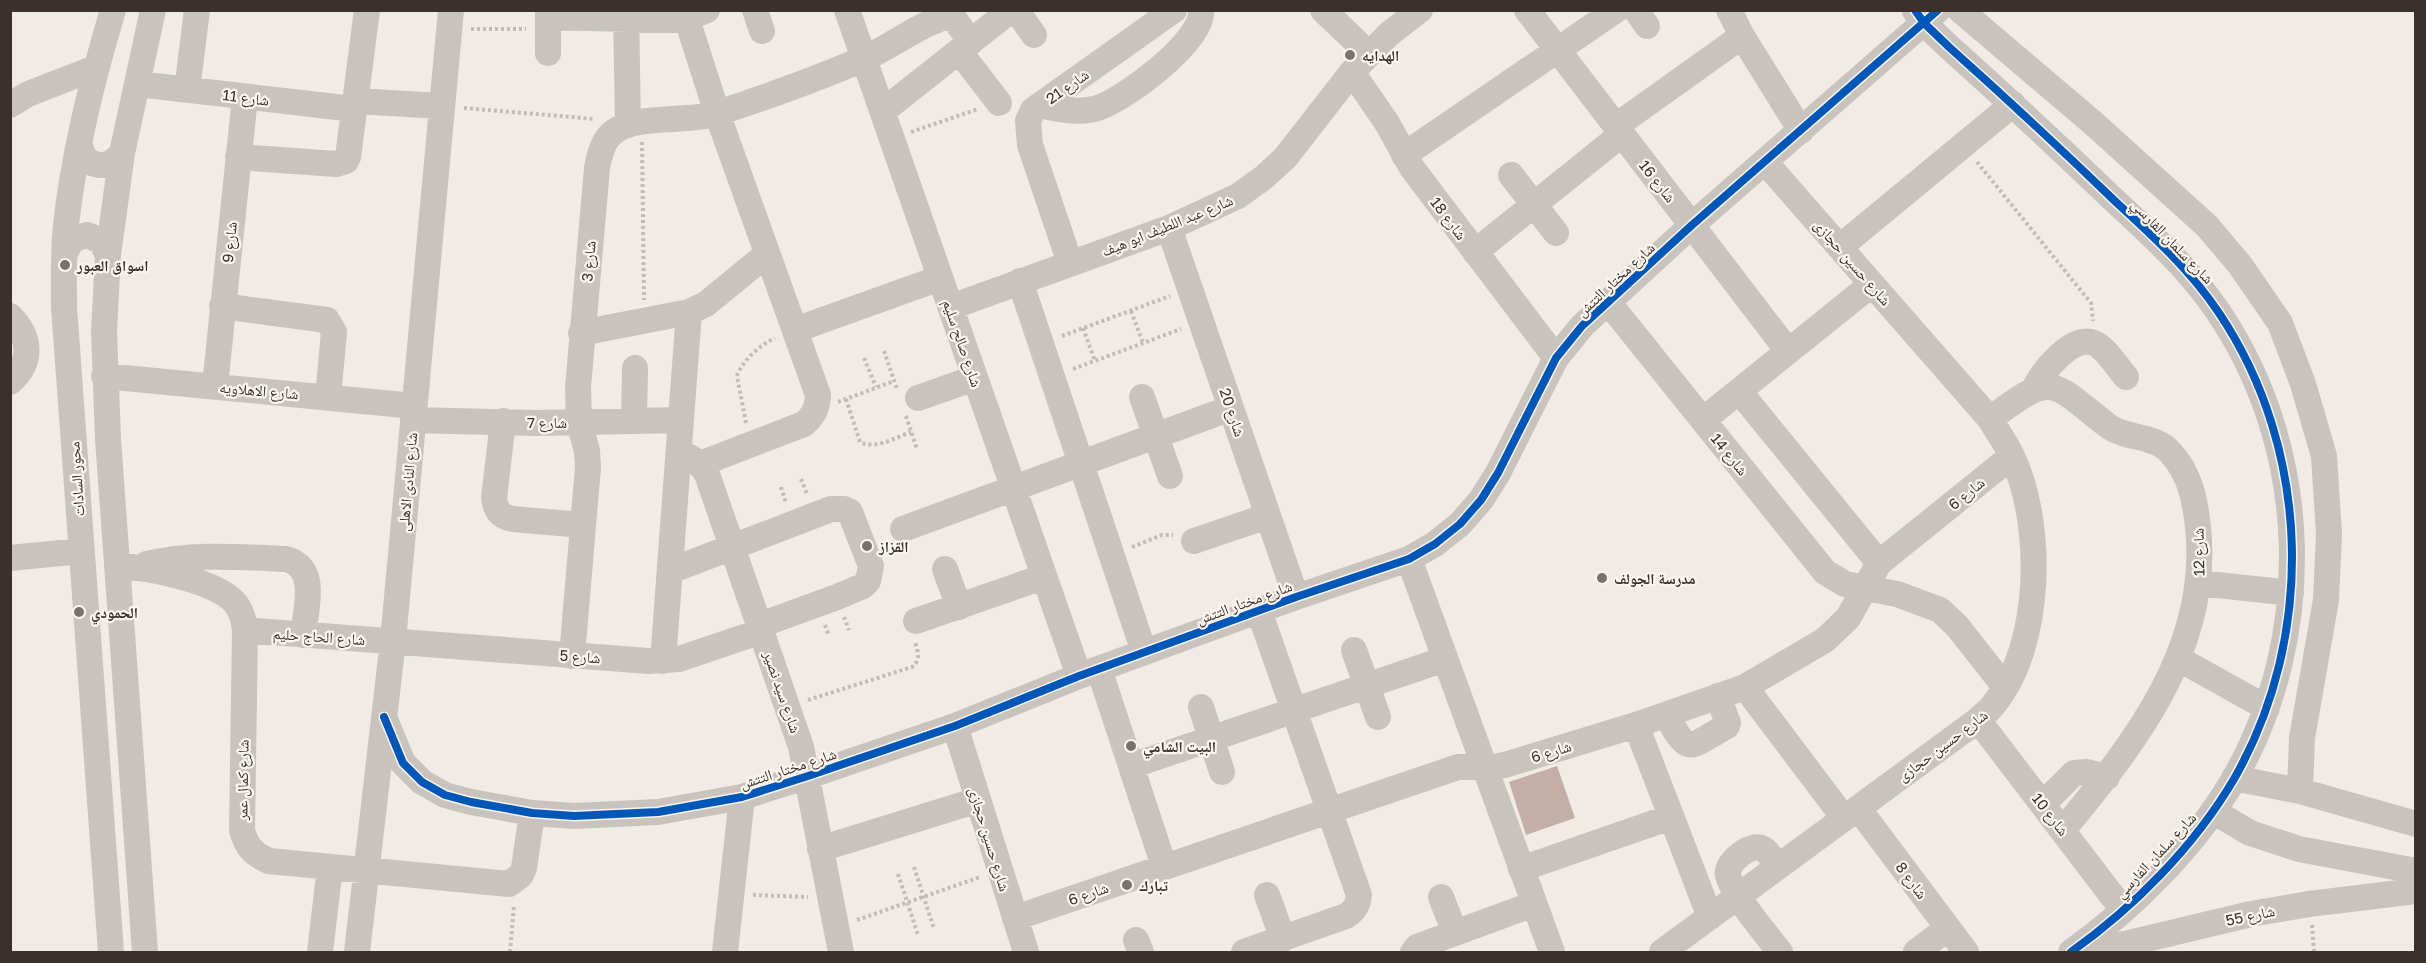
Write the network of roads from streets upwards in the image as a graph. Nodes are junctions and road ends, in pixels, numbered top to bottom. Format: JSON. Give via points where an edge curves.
{"nodes":[{"id":1,"x":113,"y":10,"type":"edge"},
{"id":2,"x":153,"y":10,"type":"edge"},
{"id":3,"x":197,"y":10,"type":"edge"},
{"id":4,"x":367,"y":10,"type":"edge"},
{"id":5,"x":847,"y":10,"type":"edge"},
{"id":6,"x":1013,"y":10,"type":"edge"},
{"id":7,"x":1174,"y":10,"type":"edge"},
{"id":8,"x":1201,"y":10,"type":"edge"},
{"id":9,"x":1323,"y":10,"type":"edge"},
{"id":10,"x":1420,"y":10,"type":"edge"},
{"id":11,"x":1527,"y":10,"type":"edge"},
{"id":12,"x":1616,"y":10,"type":"edge"},
{"id":13,"x":1729,"y":10,"type":"edge"},
{"id":14,"x":1960,"y":10,"type":"edge"},
{"id":15,"x":692,"y":13,"type":"edge"},
{"id":16,"x":949,"y":14,"type":"edge"},
{"id":17,"x":626,"y":15,"type":"edge"},
{"id":18,"x":1926,"y":15,"type":"edge"},
{"id":19,"x":450,"y":20,"type":"edge"},
{"id":20,"x":548,"y":27,"type":"edge"},
{"id":21,"x":1034,"y":35,"type":"dead end"},
{"id":22,"x":1742,"y":36,"type":"junction"},
{"id":23,"x":965,"y":46,"type":"junction"},
{"id":24,"x":1557,"y":50,"type":"junction"},
{"id":25,"x":864,"y":58,"type":"junction"},
{"id":26,"x":1361,"y":63,"type":"junction"},
{"id":27,"x":95,"y":68,"type":"junction"},
{"id":28,"x":137,"y":84,"type":"junction"},
{"id":29,"x":187,"y":90,"type":"junction"},
{"id":30,"x":245,"y":97,"type":"junction"},
{"id":31,"x":999,"y":103,"type":"road end"},
{"id":32,"x":2013,"y":104,"type":"junction"},
{"id":33,"x":10,"y":105,"type":"edge"},
{"id":34,"x":355,"y":105,"type":"junction"},
{"id":35,"x":1040,"y":105,"type":"junction"},
{"id":36,"x":441,"y":106,"type":"junction"},
{"id":37,"x":883,"y":111,"type":"junction"},
{"id":38,"x":717,"y":113,"type":"junction"},
{"id":39,"x":635,"y":123,"type":"junction"},
{"id":40,"x":1619,"y":130,"type":"junction"},
{"id":41,"x":1801,"y":131,"type":"junction"},
{"id":42,"x":80,"y":146,"type":"junction"},
{"id":43,"x":122,"y":153,"type":"junction"},
{"id":44,"x":1404,"y":155,"type":"junction"},
{"id":45,"x":238,"y":157,"type":"junction"},
{"id":46,"x":1766,"y":162,"type":"junction"},
{"id":47,"x":1511,"y":175,"type":"dead end"},
{"id":48,"x":1534,"y":204,"type":"junction"},
{"id":49,"x":1692,"y":225,"type":"junction"},
{"id":50,"x":1169,"y":228,"type":"junction"},
{"id":51,"x":1556,"y":233,"type":"dead end"},
{"id":52,"x":1840,"y":247,"type":"junction"},
{"id":53,"x":1475,"y":252,"type":"junction"},
{"id":54,"x":65,"y":253,"type":"junction"},
{"id":55,"x":767,"y":254,"type":"junction"},
{"id":56,"x":108,"y":255,"type":"junction"},
{"id":57,"x":1070,"y":264,"type":"junction"},
{"id":58,"x":940,"y":278,"type":"junction"},
{"id":59,"x":1020,"y":281,"type":"junction"},
{"id":60,"x":1872,"y":284,"type":"junction"},
{"id":61,"x":1608,"y":302,"type":"junction"},
{"id":62,"x":222,"y":306,"type":"junction"},
{"id":63,"x":951,"y":306,"type":"junction"},
{"id":64,"x":689,"y":312,"type":"junction"},
{"id":65,"x":10,"y":316,"type":"edge"},
{"id":66,"x":795,"y":330,"type":"junction"},
{"id":67,"x":581,"y":333,"type":"junction"},
{"id":68,"x":1788,"y":351,"type":"junction"},
{"id":69,"x":1556,"y":358,"type":"junction"},
{"id":70,"x":635,"y":368,"type":"dead end"},
{"id":71,"x":104,"y":376,"type":"junction"},
{"id":72,"x":2126,"y":377,"type":"dead end"},
{"id":73,"x":975,"y":378,"type":"junction"},
{"id":74,"x":10,"y":382,"type":"edge"},
{"id":75,"x":214,"y":386,"type":"junction"},
{"id":76,"x":2034,"y":389,"type":"junction"},
{"id":77,"x":1739,"y":391,"type":"junction"},
{"id":78,"x":328,"y":397,"type":"junction"},
{"id":79,"x":1142,"y":397,"type":"dead end"},
{"id":80,"x":918,"y":398,"type":"dead end"},
{"id":81,"x":1231,"y":408,"type":"junction"},
{"id":82,"x":413,"y":413,"type":"junction"},
{"id":83,"x":1990,"y":419,"type":"junction"},
{"id":84,"x":634,"y":420,"type":"junction"},
{"id":85,"x":681,"y":420,"type":"junction"},
{"id":86,"x":1703,"y":420,"type":"junction"},
{"id":87,"x":503,"y":422,"type":"junction"},
{"id":88,"x":579,"y":422,"type":"junction"},
{"id":89,"x":1156,"y":436,"type":"junction"},
{"id":90,"x":2012,"y":456,"type":"junction"},
{"id":91,"x":689,"y":458,"type":"junction"},
{"id":92,"x":1081,"y":464,"type":"junction"},
{"id":93,"x":1170,"y":476,"type":"dead end"},
{"id":94,"x":1012,"y":489,"type":"junction"},
{"id":95,"x":1268,"y":516,"type":"junction"},
{"id":96,"x":583,"y":525,"type":"junction"},
{"id":97,"x":903,"y":530,"type":"dead end"},
{"id":98,"x":1194,"y":541,"type":"road end"},
{"id":99,"x":733,"y":546,"type":"junction"},
{"id":100,"x":81,"y":551,"type":"junction"},
{"id":101,"x":10,"y":558,"type":"edge"},
{"id":102,"x":1409,"y":559,"type":"junction"},
{"id":103,"x":1879,"y":563,"type":"junction"},
{"id":104,"x":127,"y":566,"type":"junction"},
{"id":105,"x":945,"y":569,"type":"dead end"},
{"id":106,"x":670,"y":571,"type":"junction"},
{"id":107,"x":1043,"y":577,"type":"junction"},
{"id":108,"x":2199,"y":583,"type":"junction"},
{"id":109,"x":1864,"y":588,"type":"junction"},
{"id":110,"x":2291,"y":593,"type":"junction"},
{"id":111,"x":1296,"y":597,"type":"junction"},
{"id":112,"x":959,"y":607,"type":"junction"},
{"id":113,"x":1258,"y":611,"type":"junction"},
{"id":114,"x":916,"y":621,"type":"road end"},
{"id":115,"x":761,"y":628,"type":"junction"},
{"id":116,"x":245,"y":630,"type":"junction"},
{"id":117,"x":303,"y":635,"type":"junction"},
{"id":118,"x":393,"y":642,"type":"junction"},
{"id":119,"x":1354,"y":650,"type":"dead end"},
{"id":120,"x":1144,"y":652,"type":"junction"},
{"id":121,"x":572,"y":656,"type":"junction"},
{"id":122,"x":1445,"y":659,"type":"junction"},
{"id":123,"x":2179,"y":659,"type":"junction"},
{"id":124,"x":663,"y":661,"type":"junction"},
{"id":125,"x":1089,"y":672,"type":"junction"},
{"id":126,"x":1367,"y":686,"type":"junction"},
{"id":127,"x":1745,"y":687,"type":"junction"},
{"id":128,"x":2006,"y":687,"type":"junction"},
{"id":129,"x":1718,"y":696,"type":"junction"},
{"id":130,"x":1201,"y":707,"type":"dead end"},
{"id":131,"x":2267,"y":708,"type":"junction"},
{"id":132,"x":1294,"y":710,"type":"junction"},
{"id":133,"x":1666,"y":715,"type":"junction"},
{"id":134,"x":384,"y":717,"type":"junction"},
{"id":135,"x":1378,"y":717,"type":"dead end"},
{"id":136,"x":1978,"y":720,"type":"junction"},
{"id":137,"x":1636,"y":725,"type":"junction"},
{"id":138,"x":955,"y":726,"type":"junction"},
{"id":139,"x":1211,"y":738,"type":"junction"},
{"id":140,"x":1131,"y":766,"type":"junction"},
{"id":141,"x":1484,"y":767,"type":"junction"},
{"id":142,"x":1221,"y":772,"type":"dead end"},
{"id":143,"x":808,"y":776,"type":"junction"},
{"id":144,"x":2107,"y":777,"type":"junction"},
{"id":145,"x":2234,"y":778,"type":"junction"},
{"id":146,"x":2300,"y":791,"type":"junction"},
{"id":147,"x":742,"y":797,"type":"junction"},
{"id":148,"x":978,"y":800,"type":"junction"},
{"id":149,"x":2043,"y":804,"type":"junction"},
{"id":150,"x":1329,"y":809,"type":"junction"},
{"id":151,"x":2213,"y":812,"type":"junction"},
{"id":152,"x":532,"y":813,"type":"junction"},
{"id":153,"x":1851,"y":813,"type":"junction"},
{"id":154,"x":1671,"y":817,"type":"junction"},
{"id":155,"x":2415,"y":824,"type":"edge"},
{"id":156,"x":2063,"y":830,"type":"junction"},
{"id":157,"x":820,"y":849,"type":"junction"},
{"id":158,"x":1164,"y":866,"type":"junction"},
{"id":159,"x":330,"y":867,"type":"junction"},
{"id":160,"x":1521,"y":869,"type":"junction"},
{"id":161,"x":367,"y":871,"type":"junction"},
{"id":162,"x":2415,"y":872,"type":"edge"},
{"id":163,"x":2415,"y":891,"type":"edge"},
{"id":164,"x":1267,"y":895,"type":"dead end"},
{"id":165,"x":1738,"y":896,"type":"junction"},
{"id":166,"x":1441,"y":897,"type":"dead end"},
{"id":167,"x":1534,"y":904,"type":"junction"},
{"id":168,"x":2123,"y":910,"type":"junction"},
{"id":169,"x":1710,"y":917,"type":"junction"},
{"id":170,"x":1015,"y":918,"type":"junction"},
{"id":171,"x":1948,"y":928,"type":"junction"},
{"id":172,"x":1455,"y":933,"type":"junction"},
{"id":173,"x":1283,"y":939,"type":"junction"},
{"id":174,"x":2080,"y":946,"type":"edge"},
{"id":175,"x":111,"y":952,"type":"edge"},
{"id":176,"x":145,"y":952,"type":"edge"},
{"id":177,"x":320,"y":952,"type":"edge"},
{"id":178,"x":357,"y":952,"type":"edge"},
{"id":179,"x":724,"y":952,"type":"edge"},
{"id":180,"x":841,"y":952,"type":"edge"},
{"id":181,"x":1026,"y":952,"type":"edge"},
{"id":182,"x":1244,"y":952,"type":"edge"},
{"id":183,"x":1413,"y":952,"type":"edge"},
{"id":184,"x":1552,"y":952,"type":"edge"},
{"id":185,"x":1662,"y":952,"type":"edge"},
{"id":186,"x":1780,"y":952,"type":"edge"},
{"id":187,"x":1916,"y":952,"type":"edge"},
{"id":188,"x":1966,"y":952,"type":"edge"}],
"edges":[{"from":1,"to":27,"type":"street","name":"محور السادات"},
{"from":2,"to":28,"type":"street"},
{"from":3,"to":29,"type":"street"},
{"from":4,"to":34,"type":"street"},
{"from":5,"to":25,"type":"street","name":"شارع صالح سليم"},
{"from":6,"to":21,"type":"street"},
{"from":6,"to":23,"type":"street"},
{"from":7,"to":35,"type":"street","name":"شارع 21"},
{"from":8,"to":35,"type":"street","via":[[1200,26],[1178,52],[1111,104],[1078,111]]},
{"from":9,"to":26,"type":"street","name":"شارع 18"},
{"from":10,"to":26,"type":"street","name":"شارع عبد اللطيف ابو هيف"},
{"from":11,"to":24,"type":"street","name":"شارع 16"},
{"from":12,"to":24,"type":"street"},
{"from":13,"to":22,"type":"street"},
{"from":14,"to":146,"type":"street","name":"شارع سلمان الفارسي","via":[[2207,226],[2240,265],[2280,324],[2324,456],[2329,534],[2326,600],[2302,738]]},
{"from":15,"to":17,"type":"street"},
{"from":15,"to":38,"type":"street"},
{"from":16,"to":23,"type":"street"},
{"from":16,"to":25,"type":"street","name":"شارع 3"},
{"from":17,"to":20,"type":"street"},
{"from":17,"to":39,"type":"street"},
{"from":18,"to":32,"type":"street","name":"شارع سلمان الفارسي"},
{"from":18,"to":41,"type":"street","name":"شارع مختار التتش"},
{"from":19,"to":36,"type":"street","name":"شارع النادى الاهلى"},
{"from":22,"to":40,"type":"street"},
{"from":22,"to":41,"type":"street"},
{"from":23,"to":31,"type":"street"},
{"from":23,"to":37,"type":"street"},
{"from":24,"to":40,"type":"street","name":"شارع 16"},
{"from":24,"to":44,"type":"street"},
{"from":25,"to":37,"type":"street","name":"شارع صالح سليم"},
{"from":25,"to":38,"type":"street","name":"شارع 3"},
{"from":26,"to":44,"type":"street","name":"شارع 18"},
{"from":26,"to":50,"type":"street","name":"شارع عبد اللطيف ابو هيف","via":[[1285,158],[1263,178],[1239,196]]},
{"from":27,"to":33,"type":"street"},
{"from":27,"to":42,"type":"street","name":"محور السادات"},
{"from":28,"to":29,"type":"street","name":"شارع 11"},
{"from":28,"to":43,"type":"street"},
{"from":29,"to":30,"type":"street","name":"شارع 11"},
{"from":30,"to":34,"type":"street","name":"شارع 11"},
{"from":30,"to":45,"type":"street","name":"شارع 9"},
{"from":32,"to":52,"type":"street"},
{"from":32,"to":110,"type":"street","name":"شارع سلمان الفارسي","via":[[2195,279],[2241,349],[2266,407],[2283,467],[2292,540]]},
{"from":34,"to":36,"type":"street","name":"شارع 11"},
{"from":34,"to":45,"type":"street","via":[[348,157],[341,163]]},
{"from":35,"to":57,"type":"street","name":"شارع 21","via":[[1028,121],[1030,145]]},
{"from":36,"to":82,"type":"street","name":"شارع النادى الاهلى"},
{"from":37,"to":58,"type":"street","name":"شارع صالح سليم"},
{"from":38,"to":39,"type":"street","name":"شارع 3"},
{"from":38,"to":55,"type":"street"},
{"from":39,"to":67,"type":"street","name":"شارع 3","via":[[613,133],[602,145]]},
{"from":40,"to":48,"type":"street"},
{"from":40,"to":49,"type":"street","name":"شارع 16"},
{"from":41,"to":46,"type":"street","name":"شارع مختار التتش"},
{"from":42,"to":43,"type":"street","via":[[85,160],[98,167],[112,164]]},
{"from":42,"to":54,"type":"street","name":"محور السادات"},
{"from":43,"to":56,"type":"street"},
{"from":44,"to":53,"type":"street","name":"شارع 18"},
{"from":45,"to":62,"type":"street","name":"شارع 9"},
{"from":46,"to":49,"type":"street","name":"شارع مختار التتش"},
{"from":46,"to":52,"type":"street","name":"شارع حسين حجازى"},
{"from":47,"to":48,"type":"street"},
{"from":48,"to":51,"type":"street"},
{"from":48,"to":53,"type":"street"},
{"from":49,"to":61,"type":"street","name":"شارع مختار التتش"},
{"from":49,"to":68,"type":"street","name":"شارع 16"},
{"from":50,"to":57,"type":"street","name":"شارع عبد اللطيف ابو هيف"},
{"from":50,"to":81,"type":"street","name":"شارع 20"},
{"from":52,"to":60,"type":"street","name":"شارع حسين حجازى"},
{"from":53,"to":69,"type":"street","name":"شارع 18"},
{"from":54,"to":56,"type":"street","via":[[72,240],[87,235],[101,241]]},
{"from":54,"to":100,"type":"street","name":"محور السادات","via":[[63,307]]},
{"from":55,"to":64,"type":"street","via":[[706,304]]},
{"from":55,"to":66,"type":"street"},
{"from":56,"to":71,"type":"street"},
{"from":57,"to":59,"type":"street","name":"شارع عبد اللطيف ابو هيف"},
{"from":58,"to":63,"type":"street","name":"شارع صالح سليم"},
{"from":58,"to":66,"type":"street"},
{"from":59,"to":63,"type":"street","name":"شارع عبد اللطيف ابو هيف"},
{"from":59,"to":92,"type":"street"},
{"from":60,"to":68,"type":"street"},
{"from":60,"to":83,"type":"street","name":"شارع حسين حجازى"},
{"from":61,"to":69,"type":"street","name":"شارع مختار التتش"},
{"from":61,"to":86,"type":"street","name":"شارع 14"},
{"from":62,"to":75,"type":"street","name":"شارع 9"},
{"from":62,"to":78,"type":"street","via":[[327,320],[334,332]]},
{"from":63,"to":73,"type":"street","name":"شارع صالح سليم"},
{"from":64,"to":67,"type":"street"},
{"from":64,"to":85,"type":"street"},
{"from":65,"to":74,"type":"street","via":[[27,342],[26,362]]},
{"from":66,"to":91,"type":"street","via":[[818,395],[812,417],[804,424],[752,444]]},
{"from":67,"to":88,"type":"street","name":"شارع 3"},
{"from":68,"to":77,"type":"street"},
{"from":69,"to":102,"type":"street","name":"شارع مختار التتش","via":[[1481,500],[1460,524]]},
{"from":70,"to":84,"type":"street"},
{"from":71,"to":75,"type":"street","name":"شارع الاهلاويه"},
{"from":71,"to":104,"type":"street"},
{"from":72,"to":76,"type":"street","via":[[2101,348],[2086,342],[2053,362]]},
{"from":73,"to":80,"type":"street"},
{"from":73,"to":94,"type":"street","name":"شارع صالح سليم"},
{"from":75,"to":78,"type":"street","name":"شارع الاهلاويه"},
{"from":76,"to":83,"type":"street"},
{"from":76,"to":108,"type":"street","name":"شارع 12","via":[[2058,387],[2110,427],[2170,451],[2195,496]]},
{"from":77,"to":86,"type":"street"},
{"from":77,"to":103,"type":"street"},
{"from":78,"to":82,"type":"street","name":"شارع الاهلاويه"},
{"from":79,"to":89,"type":"street"},
{"from":81,"to":89,"type":"street"},
{"from":81,"to":95,"type":"street","name":"شارع 20"},
{"from":82,"to":87,"type":"street","name":"شارع 7"},
{"from":82,"to":118,"type":"street","name":"شارع النادى الاهلى"},
{"from":83,"to":90,"type":"street","name":"شارع حسين حجازى"},
{"from":84,"to":85,"type":"street","name":"شارع 7"},
{"from":84,"to":88,"type":"street","name":"شارع 7"},
{"from":85,"to":91,"type":"street"},
{"from":86,"to":109,"type":"street","name":"شارع 14","via":[[1825,572],[1845,584]]},
{"from":87,"to":88,"type":"street","name":"شارع 7"},
{"from":87,"to":96,"type":"street","via":[[495,508],[512,519]]},
{"from":88,"to":96,"type":"street","name":"شارع 3","via":[[588,467]]},
{"from":89,"to":92,"type":"street"},
{"from":89,"to":93,"type":"street"},
{"from":90,"to":103,"type":"street","name":"شارع 6"},
{"from":90,"to":128,"type":"street","name":"شارع حسين حجازى","via":[[2029,513],[2034,572],[2026,632]]},
{"from":91,"to":99,"type":"street","name":"شارع سيد نصير","via":[[707,474]]},
{"from":91,"to":106,"type":"street"},
{"from":92,"to":94,"type":"street"},
{"from":92,"to":120,"type":"street"},
{"from":94,"to":97,"type":"street"},
{"from":94,"to":107,"type":"street","name":"شارع صالح سليم"},
{"from":95,"to":98,"type":"street"},
{"from":95,"to":111,"type":"street","name":"شارع 20"},
{"from":96,"to":121,"type":"street","name":"شارع 3"},
{"from":99,"to":106,"type":"street"},
{"from":99,"to":115,"type":"street","name":"شارع سيد نصير"},
{"from":99,"to":115,"type":"street","name":"شارع 5","via":[[831,509],[844,508],[850,512],[871,566],[863,586]]},
{"from":100,"to":101,"type":"street"},
{"from":100,"to":175,"type":"street","name":"محور السادات"},
{"from":102,"to":111,"type":"street","name":"شارع مختار التتش"},
{"from":102,"to":122,"type":"street"},
{"from":103,"to":109,"type":"street","name":"شارع 6"},
{"from":104,"to":116,"type":"street","name":"شارع كمال عمر","via":[[171,574],[226,595],[243,616]]},
{"from":104,"to":117,"type":"street","via":[[197,557],[294,561],[308,581]]},
{"from":104,"to":176,"type":"street"},
{"from":105,"to":112,"type":"street"},
{"from":106,"to":124,"type":"street"},
{"from":107,"to":112,"type":"street"},
{"from":107,"to":125,"type":"street","name":"شارع صالح سليم"},
{"from":108,"to":110,"type":"street"},
{"from":108,"to":123,"type":"street","name":"شارع 12"},
{"from":109,"to":127,"type":"street","name":"شارع 6","via":[[1848,618],[1825,640]]},
{"from":109,"to":128,"type":"street","name":"شارع 14","via":[[1897,594],[1940,610]]},
{"from":110,"to":131,"type":"street","name":"شارع سلمان الفارسي"},
{"from":111,"to":113,"type":"street","name":"شارع مختار التتش"},
{"from":112,"to":114,"type":"street"},
{"from":113,"to":120,"type":"street","name":"شارع مختار التتش"},
{"from":113,"to":132,"type":"street"},
{"from":115,"to":124,"type":"street","name":"شارع 5","via":[[695,654]]},
{"from":115,"to":143,"type":"street","name":"شارع سيد نصير"},
{"from":116,"to":117,"type":"street","name":"شارع الحاج حليم"},
{"from":116,"to":159,"type":"street","name":"شارع كمال عمر","via":[[244,840],[259,857],[269,861]]},
{"from":117,"to":118,"type":"street","name":"شارع الحاج حليم"},
{"from":118,"to":121,"type":"street","name":"شارع 5"},
{"from":118,"to":134,"type":"street","name":"شارع النادى الاهلى"},
{"from":119,"to":126,"type":"street"},
{"from":120,"to":125,"type":"street","name":"شارع مختار التتش"},
{"from":121,"to":124,"type":"street","name":"شارع 5"},
{"from":122,"to":126,"type":"street"},
{"from":122,"to":141,"type":"street"},
{"from":123,"to":131,"type":"street"},
{"from":123,"to":144,"type":"street","name":"شارع 12","via":[[2151,712]]},
{"from":125,"to":138,"type":"street","name":"شارع مختار التتش"},
{"from":125,"to":140,"type":"street","name":"شارع صالح سليم"},
{"from":126,"to":132,"type":"street"},
{"from":126,"to":135,"type":"street"},
{"from":127,"to":129,"type":"street","name":"شارع 6"},
{"from":127,"to":153,"type":"street","name":"شارع 8"},
{"from":128,"to":136,"type":"street","name":"شارع حسين حجازى"},
{"from":129,"to":133,"type":"street","name":"شارع 6"},
{"from":129,"to":133,"type":"street","via":[[1727,726],[1695,744],[1681,742]]},
{"from":130,"to":139,"type":"street"},
{"from":131,"to":145,"type":"street","name":"شارع سلمان الفارسي"},
{"from":132,"to":139,"type":"street"},
{"from":132,"to":150,"type":"street"},
{"from":133,"to":137,"type":"street","name":"شارع 6"},
{"from":134,"to":152,"type":"street","name":"شارع مختار التتش","via":[[404,763],[422,782],[462,800]]},
{"from":134,"to":161,"type":"street","name":"شارع النادى الاهلى"},
{"from":136,"to":149,"type":"street","name":"شارع 10"},
{"from":136,"to":153,"type":"street","name":"شارع حسين حجازى"},
{"from":137,"to":141,"type":"street","name":"شارع 6","via":[[1508,764]]},
{"from":137,"to":154,"type":"street"},
{"from":138,"to":143,"type":"street","name":"شارع مختار التتش"},
{"from":138,"to":148,"type":"street","name":"شارع حسين حجازى"},
{"from":139,"to":140,"type":"street"},
{"from":139,"to":142,"type":"street"},
{"from":140,"to":158,"type":"street","name":"شارع صالح سليم"},
{"from":141,"to":150,"type":"street","name":"شارع 6","via":[[1458,767]]},
{"from":141,"to":160,"type":"street"},
{"from":143,"to":147,"type":"street","name":"شارع مختار التتش"},
{"from":143,"to":157,"type":"street","name":"شارع سيد نصير"},
{"from":144,"to":149,"type":"street","via":[[2074,773]]},
{"from":144,"to":156,"type":"street","name":"شارع 12"},
{"from":145,"to":146,"type":"street"},
{"from":145,"to":151,"type":"street","name":"شارع سلمان الفارسي"},
{"from":146,"to":155,"type":"street"},
{"from":147,"to":152,"type":"street","name":"شارع مختار التتش","via":[[627,815]]},
{"from":147,"to":179,"type":"street"},
{"from":148,"to":157,"type":"street"},
{"from":148,"to":170,"type":"street","name":"شارع حسين حجازى"},
{"from":149,"to":156,"type":"street","name":"شارع 10"},
{"from":150,"to":158,"type":"street","name":"شارع 6"},
{"from":150,"to":173,"type":"street","via":[[1359,895],[1358,904],[1346,916]]},
{"from":151,"to":162,"type":"street","name":"شارع سلمان الفارسي","via":[[2250,832],[2299,849]]},
{"from":151,"to":168,"type":"street","name":"شارع سلمان الفارسي"},
{"from":152,"to":161,"type":"street","name":"شارع كمال عمر","via":[[524,868],[509,884]]},
{"from":153,"to":165,"type":"street","name":"شارع حسين حجازى"},
{"from":153,"to":171,"type":"street","name":"شارع 8"},
{"from":154,"to":160,"type":"street"},
{"from":154,"to":169,"type":"street"},
{"from":156,"to":168,"type":"street","name":"شارع 10"},
{"from":157,"to":180,"type":"street","name":"شارع سيد نصير"},
{"from":158,"to":170,"type":"street","name":"شارع 6"},
{"from":159,"to":161,"type":"street","name":"شارع كمال عمر"},
{"from":159,"to":177,"type":"street"},
{"from":160,"to":167,"type":"street"},
{"from":161,"to":178,"type":"street","name":"شارع النادى الاهلى"},
{"from":163,"to":174,"type":"street","name":"شارع 55","via":[[2309,903],[2121,945]]},
{"from":164,"to":173,"type":"street"},
{"from":165,"to":169,"type":"street","name":"شارع حسين حجازى"},
{"from":165,"to":186,"type":"street"},
{"from":166,"to":172,"type":"street"},
{"from":167,"to":172,"type":"street"},
{"from":167,"to":184,"type":"street"},
{"from":168,"to":174,"type":"street","name":"شارع سلمان الفارسي"},
{"from":169,"to":185,"type":"street","name":"شارع حسين حجازى"},
{"from":170,"to":181,"type":"street","name":"شارع حسين حجازى"},
{"from":171,"to":187,"type":"street"},
{"from":171,"to":188,"type":"street","name":"شارع 8"},
{"from":172,"to":183,"type":"street"},
{"from":173,"to":182,"type":"street"}]}
